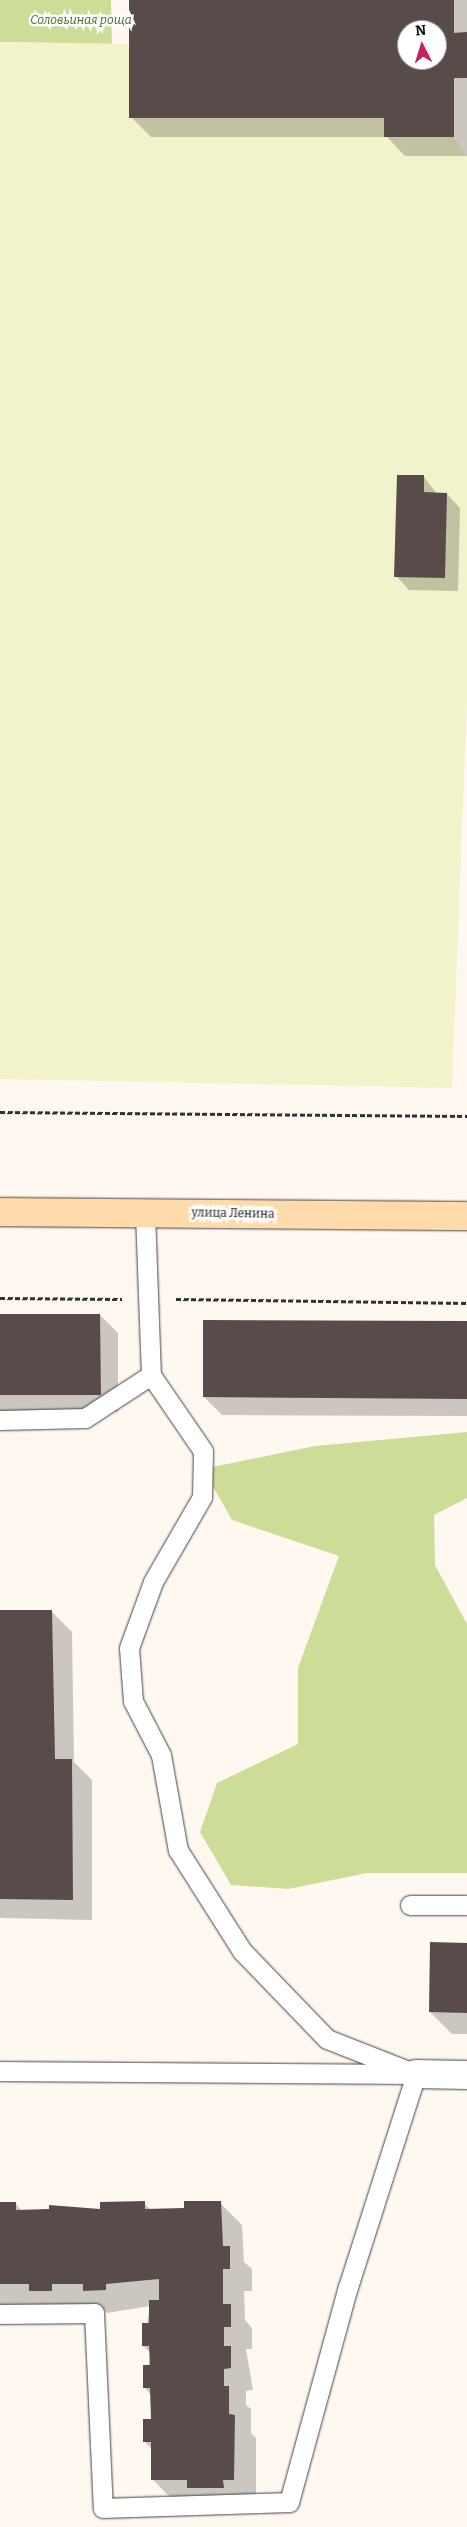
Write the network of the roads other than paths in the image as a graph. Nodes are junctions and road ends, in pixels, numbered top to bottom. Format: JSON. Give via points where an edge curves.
{"nodes":[{"id":1,"x":0,"y":1212,"type":"edge"},
{"id":2,"x":145,"y":1213,"type":"junction"},
{"id":3,"x":467,"y":1216,"type":"edge"},
{"id":4,"x":151,"y":1375,"type":"junction"},
{"id":5,"x":0,"y":1420,"type":"edge"},
{"id":6,"x":410,"y":1904,"type":"dead end"},
{"id":7,"x":467,"y":1906,"type":"edge"},
{"id":8,"x":0,"y":2071,"type":"edge"},
{"id":9,"x":416,"y":2074,"type":"junction"},
{"id":10,"x":467,"y":2075,"type":"edge"},
{"id":11,"x":0,"y":2314,"type":"edge"}],
"edges":[{"from":1,"to":2,"type":"main road","name":"улица Ленина"},
{"from":2,"to":3,"type":"main road","name":"улица Ленина"},
{"from":2,"to":4,"type":"lane"},
{"from":4,"to":5,"type":"lane","via":[[85,1418]]},
{"from":4,"to":9,"type":"lane","via":[[203,1451],[202,1497],[153,1582],[129,1648],[133,1701],[161,1755],[178,1850],[242,1951],[327,2039]]},
{"from":6,"to":7,"type":"lane"},
{"from":8,"to":9,"type":"lane"},
{"from":9,"to":10,"type":"street"},
{"from":9,"to":11,"type":"lane","via":[[348,2287],[289,2502],[103,2508],[94,2313]]}]}
